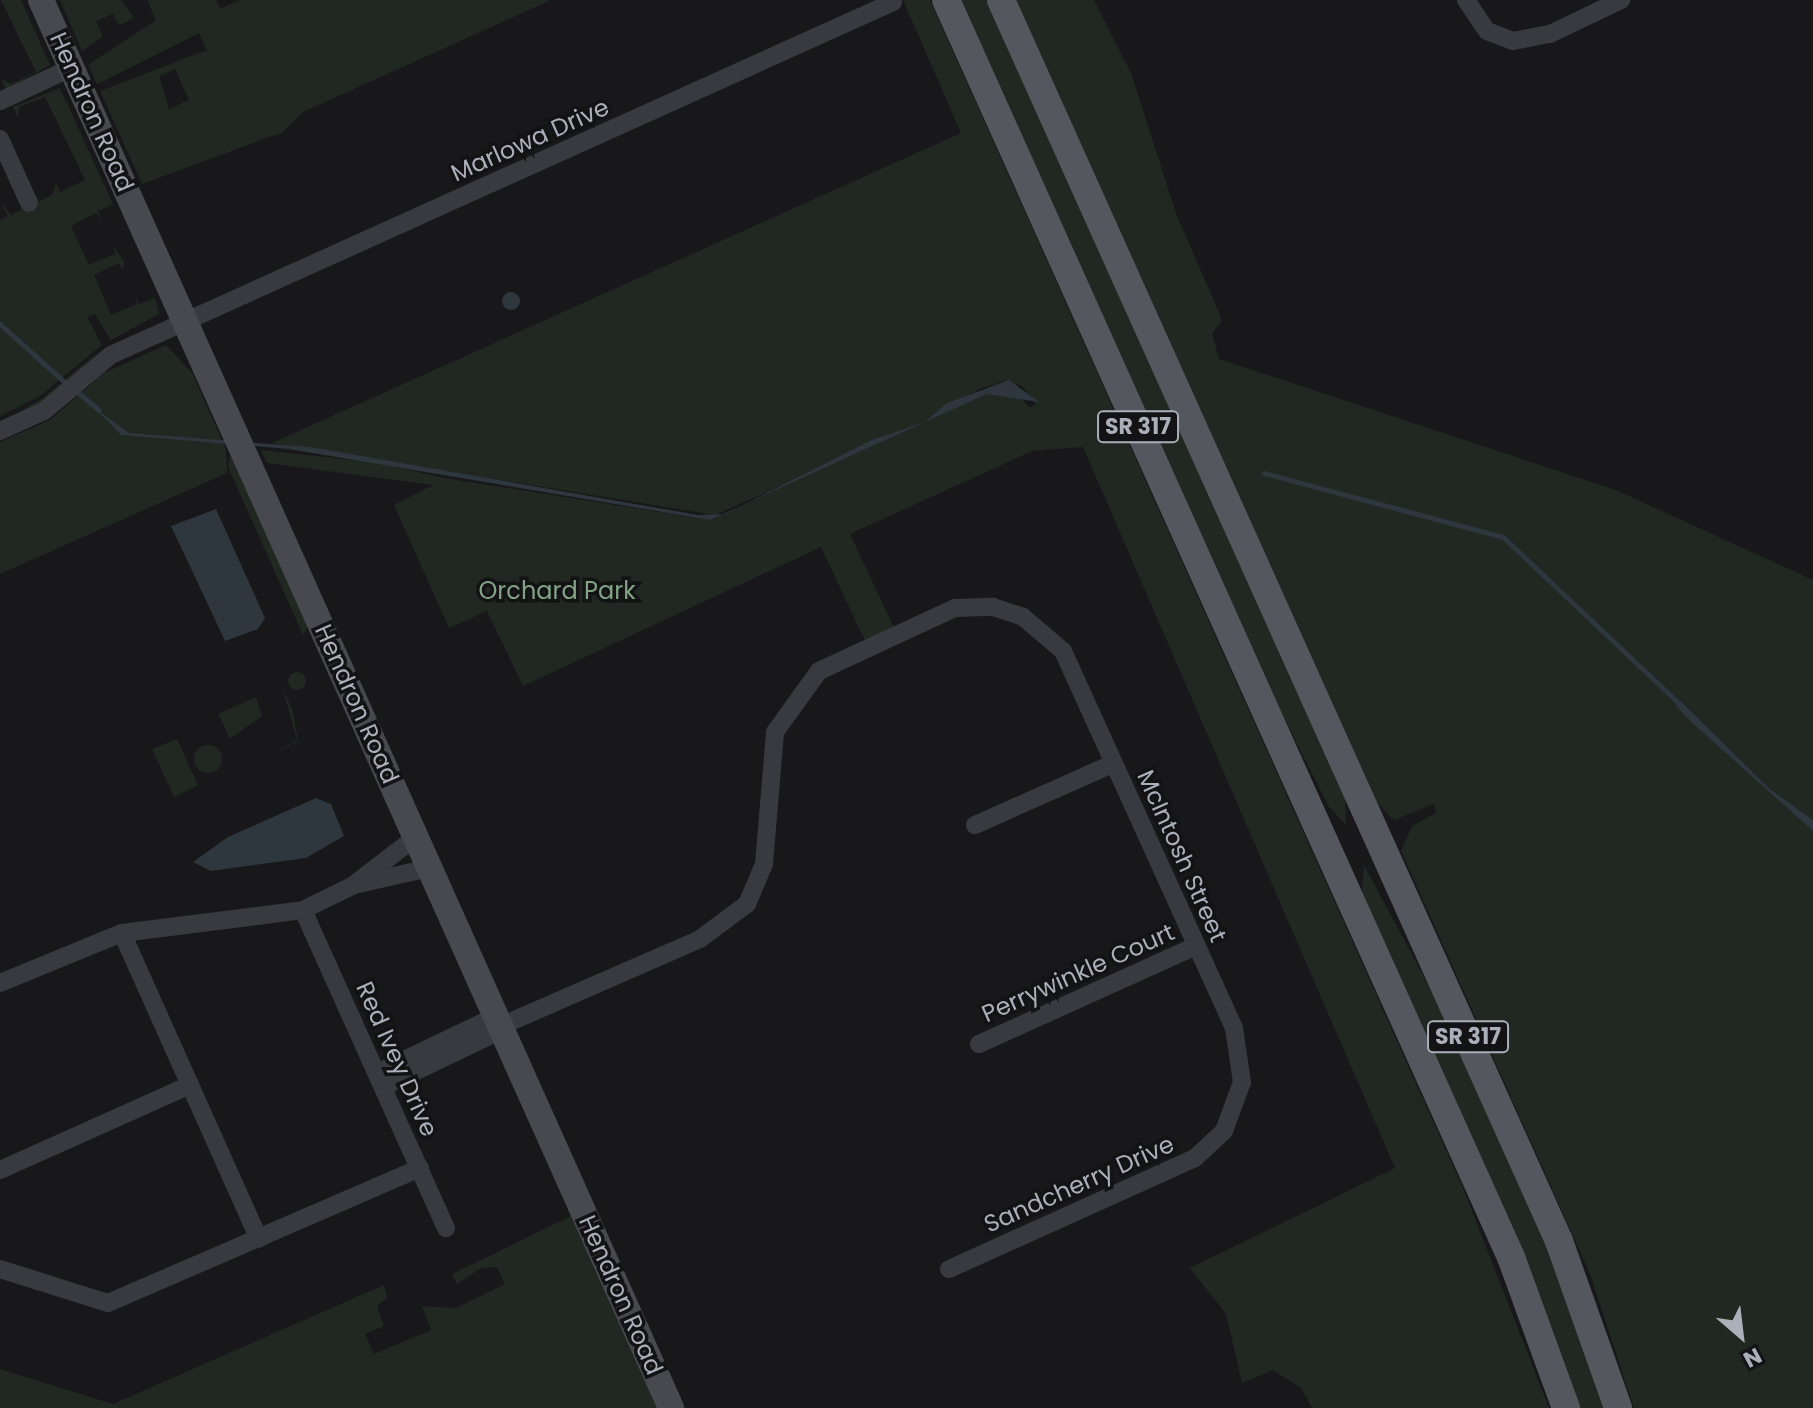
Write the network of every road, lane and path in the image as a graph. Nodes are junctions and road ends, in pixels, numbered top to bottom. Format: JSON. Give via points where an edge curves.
{"nodes":[{"id":1,"x":41,"y":0,"type":"edge"},
{"id":2,"x":946,"y":0,"type":"edge"},
{"id":3,"x":1001,"y":0,"type":"edge"},
{"id":4,"x":1466,"y":0,"type":"edge"},
{"id":5,"x":1621,"y":0,"type":"edge"},
{"id":6,"x":893,"y":2,"type":"edge"},
{"id":7,"x":71,"y":68,"type":"junction"},
{"id":8,"x":0,"y":101,"type":"edge"},
{"id":9,"x":0,"y":139,"type":"edge"},
{"id":10,"x":29,"y":203,"type":"dead end"},
{"id":11,"x":186,"y":321,"type":"junction"},
{"id":12,"x":0,"y":431,"type":"edge"},
{"id":13,"x":1114,"y":763,"type":"junction"},
{"id":14,"x":975,"y":825,"type":"dead end"},
{"id":15,"x":416,"y":837,"type":"junction"},
{"id":16,"x":429,"y":868,"type":"junction"},
{"id":17,"x":354,"y":885,"type":"junction"},
{"id":18,"x":303,"y":910,"type":"junction"},
{"id":19,"x":122,"y":933,"type":"junction"},
{"id":20,"x":1196,"y":946,"type":"junction"},
{"id":21,"x":0,"y":983,"type":"edge"},
{"id":22,"x":500,"y":1024,"type":"junction"},
{"id":23,"x":979,"y":1044,"type":"dead end"},
{"id":24,"x":380,"y":1080,"type":"junction"},
{"id":25,"x":190,"y":1085,"type":"junction"},
{"id":26,"x":1223,"y":1133,"type":"joint"},
{"id":27,"x":420,"y":1168,"type":"junction"},
{"id":28,"x":0,"y":1170,"type":"edge"},
{"id":29,"x":446,"y":1228,"type":"dead end"},
{"id":30,"x":259,"y":1239,"type":"junction"},
{"id":31,"x":0,"y":1269,"type":"edge"},
{"id":32,"x":949,"y":1269,"type":"dead end"},
{"id":33,"x":671,"y":1408,"type":"edge"},
{"id":34,"x":1566,"y":1408,"type":"edge"},
{"id":35,"x":1618,"y":1408,"type":"edge"}],
"edges":[{"from":1,"to":7,"type":"street","name":"Hendron Road"},
{"from":2,"to":34,"type":"main road","number":"SR 317","via":[[1492,1214]]},
{"from":3,"to":35,"type":"main road","number":"SR 317","via":[[1553,1227]]},
{"from":4,"to":5,"type":"street","via":[[1487,31],[1513,41],[1550,34]]},
{"from":6,"to":11,"type":"street","name":"Marlowa Drive"},
{"from":7,"to":8,"type":"street"},
{"from":7,"to":11,"type":"street","name":"Hendron Road"},
{"from":9,"to":10,"type":"street"},
{"from":11,"to":12,"type":"street","name":"Marlowa Drive","via":[[111,355],[64,395]]},
{"from":11,"to":15,"type":"street","name":"Hendron Road"},
{"from":13,"to":14,"type":"street"},
{"from":13,"to":20,"type":"street","name":"McIntosh Street"},
{"from":13,"to":22,"type":"street","name":"McIntosh Street","via":[[1063,651],[1023,617],[993,607],[955,608],[819,671],[775,732],[764,864],[747,904],[700,939]]},
{"from":15,"to":16,"type":"street","name":"Hendron Road"},
{"from":15,"to":17,"type":"street"},
{"from":16,"to":17,"type":"street"},
{"from":16,"to":22,"type":"street","name":"Hendron Road"},
{"from":17,"to":18,"type":"street"},
{"from":18,"to":19,"type":"street"},
{"from":18,"to":24,"type":"street","name":"Red Ivey Drive"},
{"from":19,"to":21,"type":"street"},
{"from":19,"to":25,"type":"street"},
{"from":20,"to":23,"type":"street","name":"Perrywinkle Court"},
{"from":20,"to":26,"type":"street","name":"McIntosh Street","via":[[1240,1051],[1240,1097]]},
{"from":22,"to":24,"type":"street"},
{"from":22,"to":33,"type":"street","name":"Hendron Road"},
{"from":24,"to":27,"type":"street","name":"Red Ivey Drive"},
{"from":25,"to":28,"type":"street"},
{"from":25,"to":30,"type":"street"},
{"from":26,"to":32,"type":"street","name":"Sandcherry Drive","via":[[1195,1158]]},
{"from":27,"to":29,"type":"street","name":"Red Ivey Drive"},
{"from":27,"to":30,"type":"street"},
{"from":30,"to":31,"type":"street","via":[[108,1303]]}]}
